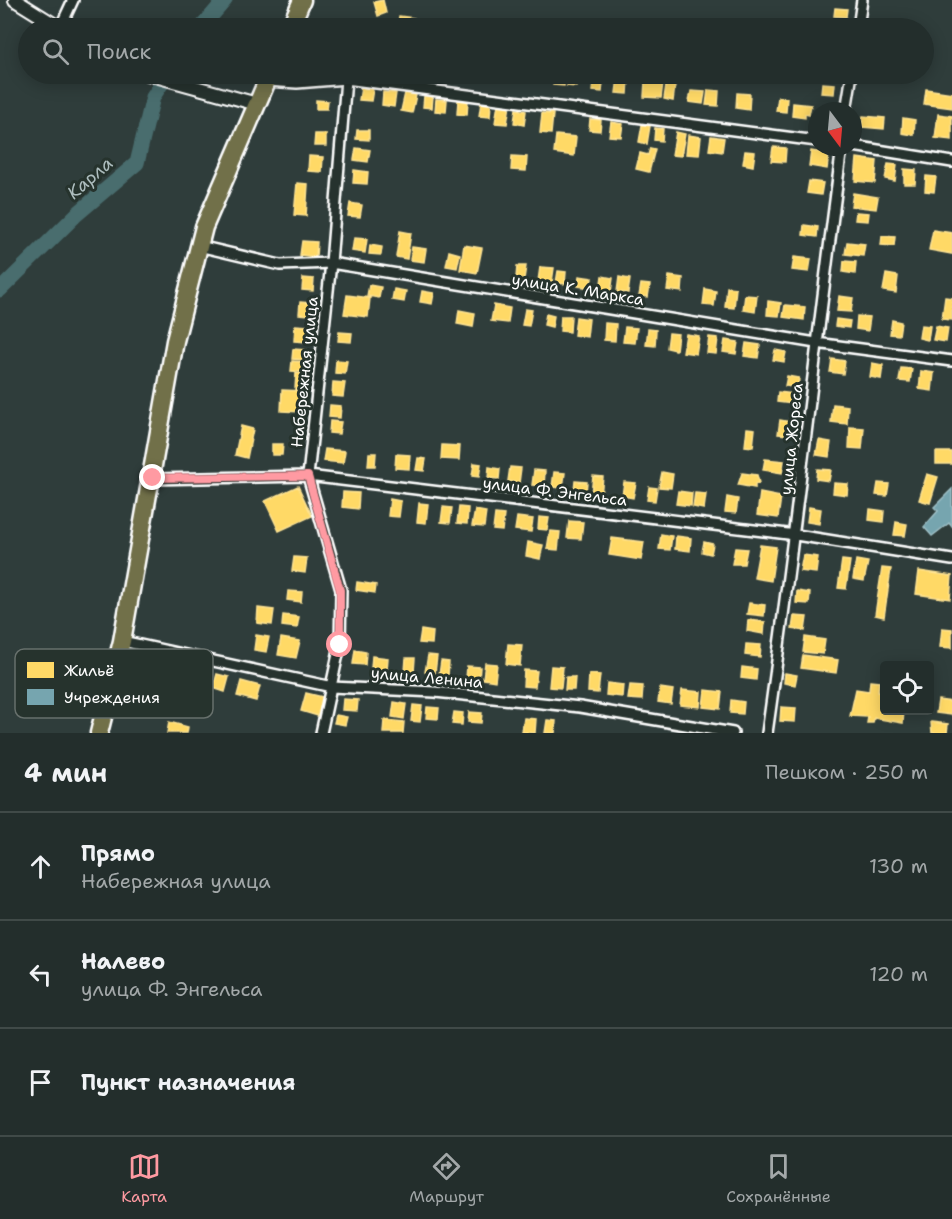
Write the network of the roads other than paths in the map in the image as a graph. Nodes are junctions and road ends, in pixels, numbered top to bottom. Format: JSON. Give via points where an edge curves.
{"nodes":[{"id":1,"x":15,"y":0,"type":"edge"},
{"id":2,"x":73,"y":0,"type":"edge"},
{"id":3,"x":302,"y":0,"type":"edge"},
{"id":4,"x":862,"y":0,"type":"edge"},
{"id":5,"x":44,"y":18,"type":"edge"},
{"id":6,"x":65,"y":18,"type":"edge"},
{"id":7,"x":294,"y":18,"type":"edge"},
{"id":8,"x":859,"y":18,"type":"edge"},
{"id":9,"x":181,"y":84,"type":"edge"},
{"id":10,"x":265,"y":84,"type":"edge"},
{"id":11,"x":346,"y":84,"type":"edge"},
{"id":12,"x":384,"y":84,"type":"edge"},
{"id":13,"x":850,"y":84,"type":"edge"},
{"id":14,"x":847,"y":102,"type":"edge"},
{"id":15,"x":257,"y":104,"type":"junction"},
{"id":16,"x":808,"y":140,"type":"edge"},
{"id":17,"x":862,"y":147,"type":"edge"},
{"id":18,"x":841,"y":156,"type":"edge"},
{"id":19,"x":952,"y":162,"type":"edge"},
{"id":20,"x":199,"y":246,"type":"junction"},
{"id":21,"x":331,"y":263,"type":"junction"},
{"id":22,"x":816,"y":343,"type":"junction"},
{"id":23,"x":952,"y":362,"type":"edge"},
{"id":24,"x":308,"y":476,"type":"junction"},
{"id":25,"x":153,"y":478,"type":"junction"},
{"id":26,"x":796,"y":535,"type":"junction"},
{"id":27,"x":952,"y":560,"type":"edge"},
{"id":28,"x":122,"y":641,"type":"junction"},
{"id":29,"x":120,"y":649,"type":"edge"},
{"id":30,"x":159,"y":649,"type":"edge"},
{"id":31,"x":213,"y":661,"type":"edge"},
{"id":32,"x":332,"y":687,"type":"junction"},
{"id":33,"x":103,"y":718,"type":"edge"},
{"id":34,"x":99,"y":733,"type":"edge"},
{"id":35,"x":321,"y":733,"type":"edge"},
{"id":36,"x":733,"y":733,"type":"edge"},
{"id":37,"x":767,"y":733,"type":"edge"}],
"edges":[{"from":1,"to":5,"type":"street"},
{"from":2,"to":6,"type":"street"},
{"from":3,"to":7,"type":"highway"},
{"from":4,"to":8,"type":"street"},
{"from":9,"to":15,"type":"street"},
{"from":10,"to":15,"type":"highway"},
{"from":11,"to":21,"type":"street","name":"Набережная улица"},
{"from":12,"to":16,"type":"street"},
{"from":13,"to":14,"type":"street"},
{"from":15,"to":20,"type":"highway"},
{"from":17,"to":19,"type":"street"},
{"from":18,"to":22,"type":"street","name":"улица Жореса"},
{"from":20,"to":21,"type":"street","name":"улица К. Маркса","via":[[280,265]]},
{"from":20,"to":25,"type":"highway","via":[[176,341]]},
{"from":21,"to":22,"type":"street","name":"улица К. Маркса"},
{"from":21,"to":24,"type":"street","name":"Набережная улица"},
{"from":22,"to":23,"type":"street","name":"улица К. Маркса"},
{"from":22,"to":26,"type":"street","name":"улица Жореса"},
{"from":24,"to":25,"type":"street","name":"улица Ф. Энгельса"},
{"from":24,"to":26,"type":"street","name":"улица Ф. Энгельса"},
{"from":24,"to":32,"type":"street","name":"Набережная улица","via":[[340,590],[340,645]]},
{"from":25,"to":28,"type":"highway"},
{"from":26,"to":27,"type":"street","name":"улица Ф. Энгельса"},
{"from":26,"to":37,"type":"street","name":"улица Жореса"},
{"from":28,"to":29,"type":"highway"},
{"from":28,"to":30,"type":"street","name":"улица Ленина"},
{"from":31,"to":32,"type":"street","name":"улица Ленина"},
{"from":32,"to":35,"type":"street","name":"Набережная улица"},
{"from":32,"to":36,"type":"street","name":"улица Ленина","via":[[435,692],[580,707]]},
{"from":33,"to":34,"type":"highway"}]}
